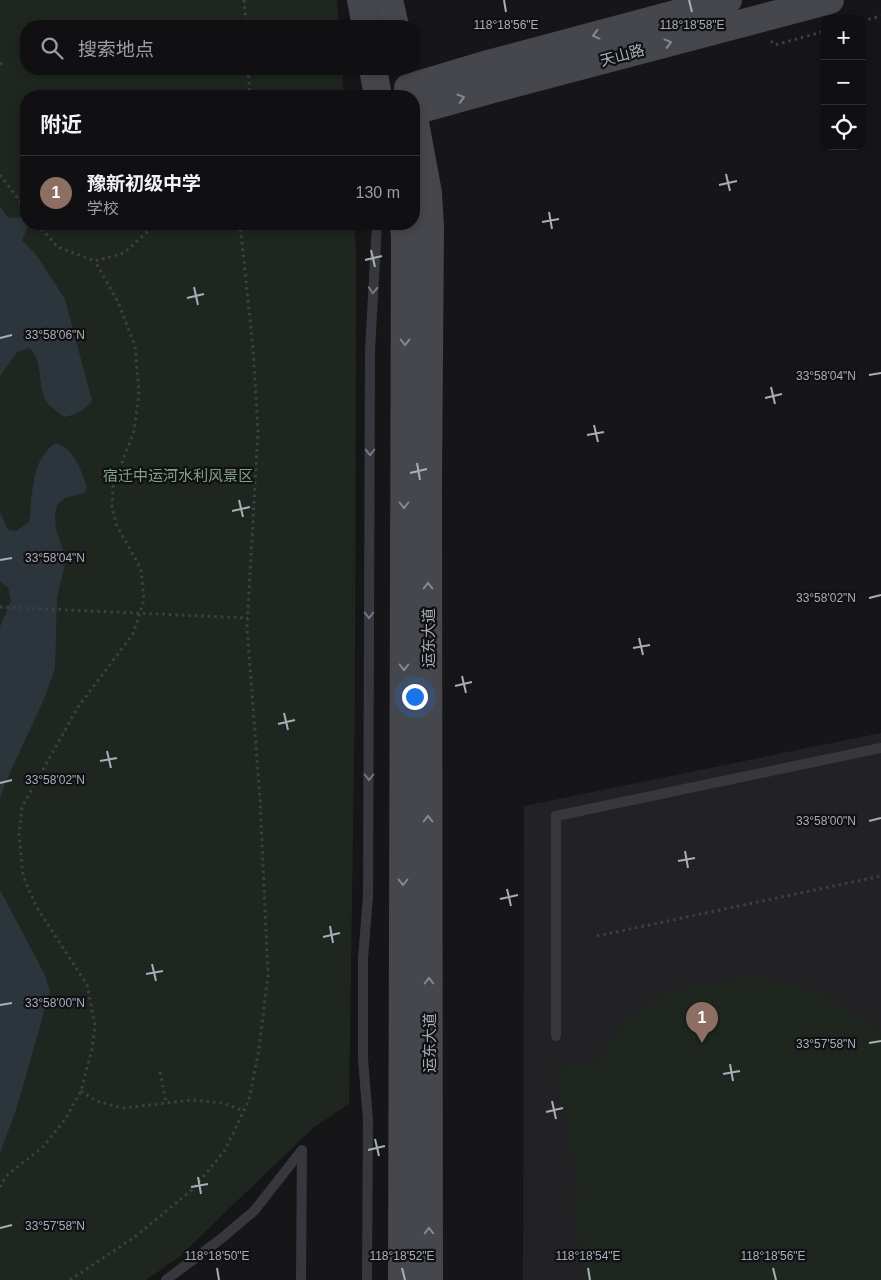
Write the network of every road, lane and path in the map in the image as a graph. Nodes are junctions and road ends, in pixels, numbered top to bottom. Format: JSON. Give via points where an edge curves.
{"nodes":[{"id":1,"x":244,"y":0,"type":"edge"},
{"id":2,"x":361,"y":0,"type":"edge"},
{"id":3,"x":389,"y":0,"type":"edge"},
{"id":4,"x":728,"y":0,"type":"edge"},
{"id":5,"x":830,"y":0,"type":"edge"},
{"id":6,"x":881,"y":16,"type":"edge"},
{"id":7,"x":246,"y":20,"type":"edge"},
{"id":8,"x":365,"y":20,"type":"edge"},
{"id":9,"x":394,"y":20,"type":"edge"},
{"id":10,"x":866,"y":20,"type":"edge"},
{"id":11,"x":248,"y":75,"type":"edge"},
{"id":12,"x":374,"y":75,"type":"edge"},
{"id":13,"x":250,"y":90,"type":"edge"},
{"id":14,"x":377,"y":90,"type":"edge"},
{"id":15,"x":412,"y":90,"type":"edge"},
{"id":16,"x":420,"y":91,"type":"edge"},
{"id":17,"x":420,"y":150,"type":"edge"},
{"id":18,"x":0,"y":174,"type":"edge"},
{"id":19,"x":20,"y":201,"type":"edge"},
{"id":20,"x":42,"y":230,"type":"edge"},
{"id":21,"x":149,"y":230,"type":"edge"},
{"id":22,"x":241,"y":230,"type":"edge"},
{"id":23,"x":376,"y":230,"type":"edge"},
{"id":24,"x":404,"y":230,"type":"edge"},
{"id":25,"x":96,"y":261,"type":"junction"},
{"id":26,"x":0,"y":607,"type":"edge"},
{"id":27,"x":140,"y":613,"type":"junction"},
{"id":28,"x":248,"y":618,"type":"junction"},
{"id":29,"x":881,"y":748,"type":"edge"},
{"id":30,"x":881,"y":876,"type":"edge"},
{"id":31,"x":597,"y":936,"type":"dead end"},
{"id":32,"x":556,"y":1036,"type":"dead end"},
{"id":33,"x":160,"y":1072,"type":"dead end"},
{"id":34,"x":80,"y":1091,"type":"junction"},
{"id":35,"x":166,"y":1102,"type":"junction"},
{"id":36,"x":243,"y":1111,"type":"junction"},
{"id":37,"x":0,"y":1187,"type":"edge"},
{"id":38,"x":70,"y":1280,"type":"edge"},
{"id":39,"x":166,"y":1280,"type":"edge"},
{"id":40,"x":301,"y":1280,"type":"edge"},
{"id":41,"x":367,"y":1280,"type":"edge"},
{"id":42,"x":402,"y":1280,"type":"edge"},
{"id":43,"x":429,"y":1280,"type":"edge"}],
"edges":[{"from":1,"to":7,"type":"path"},
{"from":2,"to":8,"type":"main road"},
{"from":3,"to":9,"type":"main road"},
{"from":4,"to":15,"type":"main road","name":"天山路","one_way":true,"via":[[488,64]]},
{"from":16,"to":5,"type":"main road","name":"天山路","one_way":true,"via":[[493,89]]},
{"from":6,"to":10,"type":"path"},
{"from":11,"to":13,"type":"path"},
{"from":12,"to":14,"type":"main road"},
{"from":43,"to":17,"type":"main road","name":"运东大道","one_way":true,"via":[[430,226]]},
{"from":18,"to":19,"type":"path"},
{"from":20,"to":25,"type":"path","via":[[58,247]]},
{"from":21,"to":25,"type":"path","via":[[124,253]]},
{"from":22,"to":28,"type":"path","via":[[254,348],[258,431]]},
{"from":23,"to":41,"type":"lane","one_way":true,"via":[[370,350],[368,897],[363,958],[363,1059],[368,1120]]},
{"from":24,"to":42,"type":"main road","name":"运东大道","one_way":true},
{"from":25,"to":27,"type":"path","via":[[118,302],[135,346],[139,393],[134,431],[113,487],[112,507],[116,524],[141,569],[144,600]]},
{"from":26,"to":27,"type":"path"},
{"from":27,"to":28,"type":"path"},
{"from":27,"to":34,"type":"path","via":[[133,634],[78,707],[22,807],[18,834],[23,876],[36,906],[87,985],[95,1025]]},
{"from":28,"to":36,"type":"path","via":[[268,975],[259,1049],[249,1100]]},
{"from":29,"to":32,"type":"lane","via":[[556,816]]},
{"from":30,"to":31,"type":"path"},
{"from":33,"to":35,"type":"path"},
{"from":34,"to":35,"type":"path","via":[[96,1101],[123,1108]]},
{"from":34,"to":37,"type":"path","via":[[66,1118],[43,1148],[6,1176]]},
{"from":35,"to":36,"type":"path","via":[[223,1103]]},
{"from":36,"to":38,"type":"path","via":[[224,1150],[192,1189],[136,1236]]},
{"from":39,"to":40,"type":"lane","via":[[254,1211],[302,1150]]}]}
